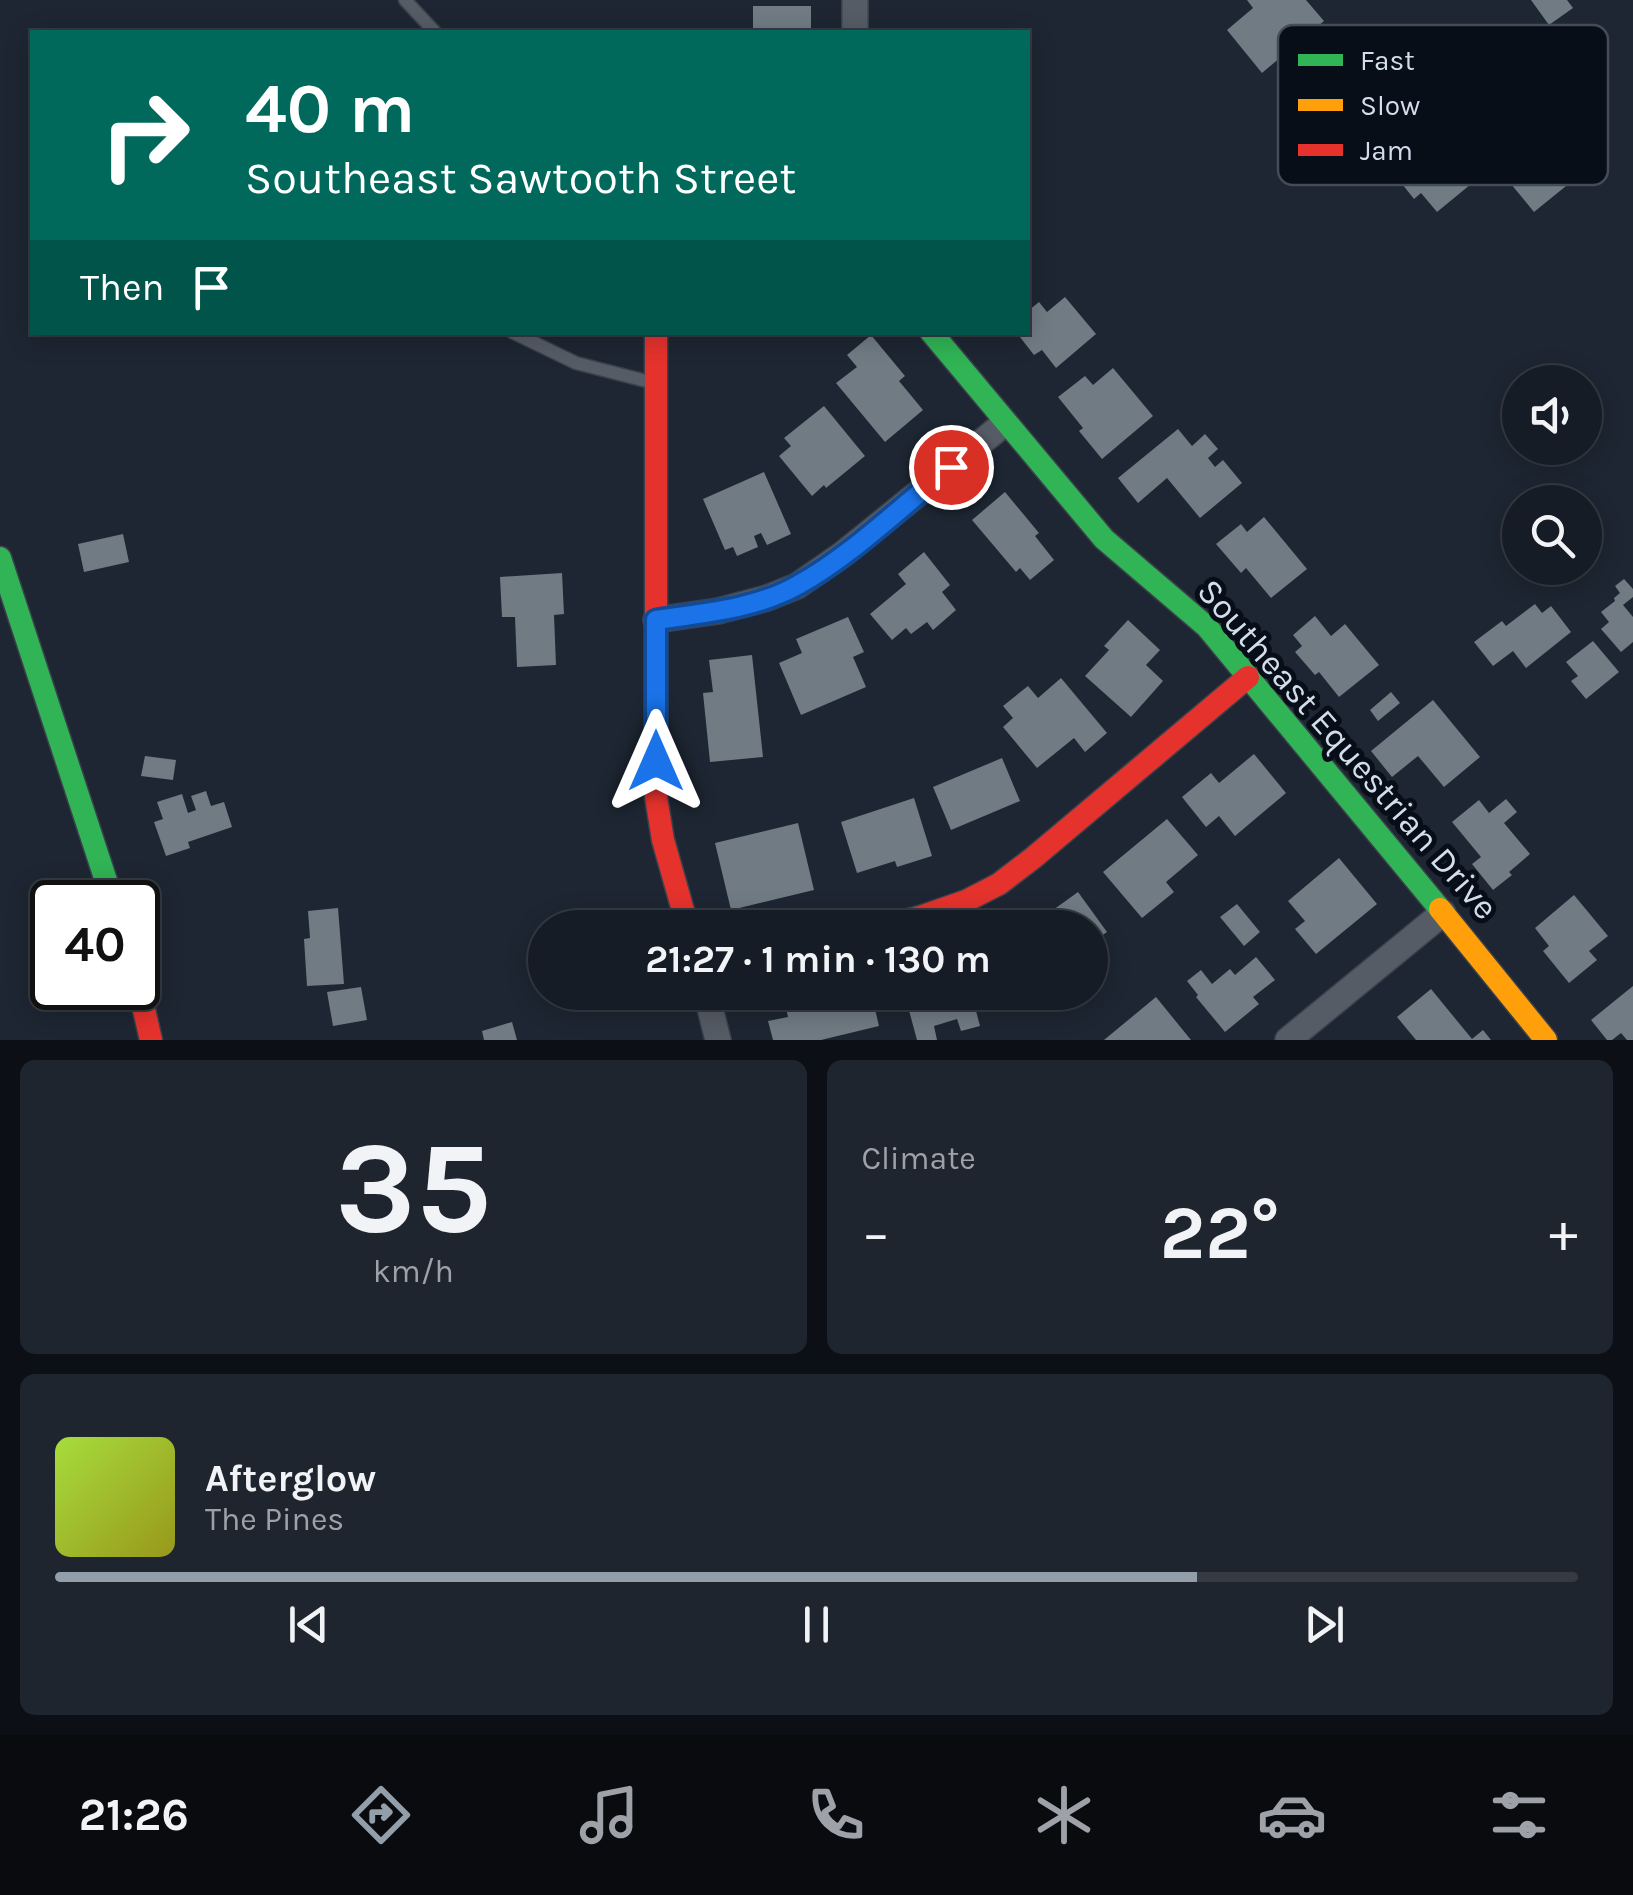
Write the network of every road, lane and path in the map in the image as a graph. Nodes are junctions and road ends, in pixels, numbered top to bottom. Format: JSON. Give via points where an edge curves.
{"nodes":[{"id":1,"x":405,"y":0,"type":"edge"},
{"id":2,"x":855,"y":0,"type":"edge"},
{"id":3,"x":433,"y":30,"type":"edge"},
{"id":4,"x":855,"y":30,"type":"edge"},
{"id":5,"x":518,"y":335,"type":"edge"},
{"id":6,"x":656,"y":335,"type":"edge"},
{"id":7,"x":933,"y":335,"type":"edge"},
{"id":8,"x":656,"y":383,"type":"junction"},
{"id":9,"x":1004,"y":423,"type":"junction"},
{"id":10,"x":0,"y":558,"type":"edge"},
{"id":11,"x":656,"y":620,"type":"junction"},
{"id":12,"x":1248,"y":677,"type":"junction"},
{"id":13,"x":106,"y":880,"type":"edge"},
{"id":14,"x":683,"y":910,"type":"edge"},
{"id":15,"x":943,"y":910,"type":"edge"},
{"id":16,"x":1443,"y":913,"type":"junction"},
{"id":17,"x":144,"y":1010,"type":"edge"},
{"id":18,"x":710,"y":1010,"type":"edge"},
{"id":19,"x":151,"y":1040,"type":"edge"},
{"id":20,"x":718,"y":1040,"type":"edge"},
{"id":21,"x":1288,"y":1040,"type":"edge"},
{"id":22,"x":1546,"y":1040,"type":"edge"}],
"edges":[{"from":1,"to":3,"type":"lane"},
{"from":2,"to":4,"type":"street"},
{"from":5,"to":8,"type":"lane","via":[[576,363]]},
{"from":6,"to":8,"type":"street"},
{"from":7,"to":9,"type":"street","name":"Southeast Equestrian Drive"},
{"from":8,"to":11,"type":"street"},
{"from":9,"to":11,"type":"street","via":[[797,586],[718,612]]},
{"from":9,"to":12,"type":"street","name":"Southeast Equestrian Drive","via":[[1126,562],[1207,626]]},
{"from":10,"to":13,"type":"street"},
{"from":11,"to":14,"type":"street","via":[[656,796]]},
{"from":12,"to":15,"type":"street","via":[[996,886]]},
{"from":12,"to":16,"type":"street","name":"Southeast Equestrian Drive"},
{"from":16,"to":21,"type":"street"},
{"from":16,"to":22,"type":"street","name":"Southeast Equestrian Drive"},
{"from":17,"to":19,"type":"street"},
{"from":18,"to":20,"type":"street"}]}
